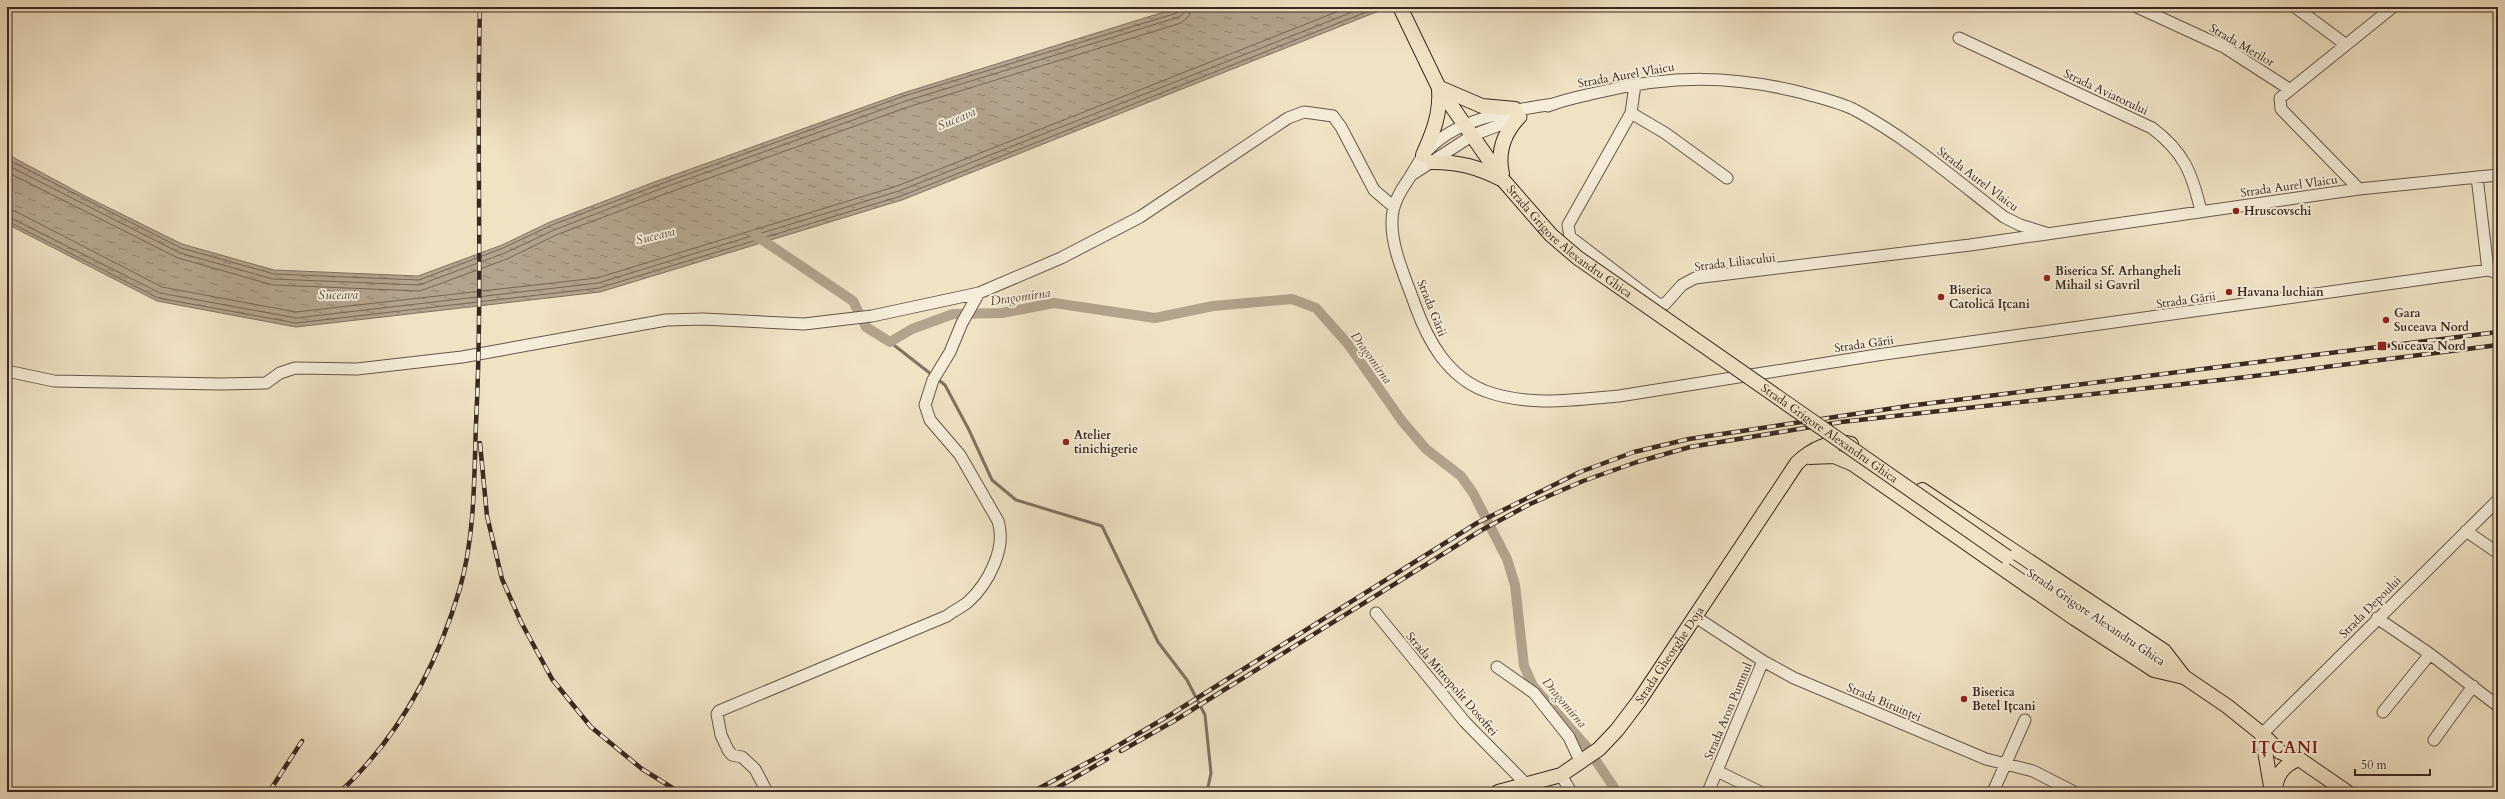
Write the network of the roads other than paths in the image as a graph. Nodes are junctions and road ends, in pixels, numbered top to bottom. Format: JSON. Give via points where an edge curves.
{"nodes":[{"id":1,"x":1400,"y":7,"type":"edge"},
{"id":2,"x":2137,"y":7,"type":"edge"},
{"id":3,"x":2295,"y":7,"type":"edge"},
{"id":4,"x":2393,"y":7,"type":"edge"},
{"id":5,"x":1959,"y":38,"type":"dead end"},
{"id":6,"x":2345,"y":44,"type":"junction"},
{"id":7,"x":1635,"y":84,"type":"junction"},
{"id":8,"x":1439,"y":88,"type":"junction"},
{"id":9,"x":2289,"y":89,"type":"junction"},
{"id":10,"x":1517,"y":113,"type":"junction"},
{"id":11,"x":1631,"y":113,"type":"junction"},
{"id":12,"x":1470,"y":130,"type":"junction"},
{"id":13,"x":1428,"y":159,"type":"junction"},
{"id":14,"x":2498,"y":175,"type":"edge"},
{"id":15,"x":2477,"y":177,"type":"junction"},
{"id":16,"x":1727,"y":178,"type":"dead end"},
{"id":17,"x":1503,"y":180,"type":"junction"},
{"id":18,"x":2359,"y":189,"type":"junction"},
{"id":19,"x":1394,"y":207,"type":"junction"},
{"id":20,"x":2201,"y":211,"type":"junction"},
{"id":21,"x":2050,"y":234,"type":"junction"},
{"id":22,"x":2493,"y":271,"type":"edge"},
{"id":23,"x":979,"y":293,"type":"junction"},
{"id":24,"x":7,"y":371,"type":"edge"},
{"id":25,"x":1797,"y":463,"type":"junction"},
{"id":26,"x":2497,"y":503,"type":"edge"},
{"id":27,"x":2466,"y":531,"type":"junction"},
{"id":28,"x":2498,"y":553,"type":"edge"},
{"id":29,"x":1376,"y":613,"type":"dead end"},
{"id":30,"x":1694,"y":616,"type":"junction"},
{"id":31,"x":2377,"y":618,"type":"junction"},
{"id":32,"x":2430,"y":654,"type":"junction"},
{"id":33,"x":1763,"y":661,"type":"junction"},
{"id":34,"x":1497,"y":667,"type":"dead end"},
{"id":35,"x":2184,"y":678,"type":"junction"},
{"id":36,"x":2473,"y":686,"type":"junction"},
{"id":37,"x":2498,"y":706,"type":"edge"},
{"id":38,"x":2383,"y":712,"type":"dead end"},
{"id":39,"x":2026,"y":720,"type":"dead end"},
{"id":40,"x":2262,"y":734,"type":"junction"},
{"id":41,"x":2434,"y":740,"type":"dead end"},
{"id":42,"x":2299,"y":759,"type":"junction"},
{"id":43,"x":1584,"y":761,"type":"junction"},
{"id":44,"x":2006,"y":765,"type":"junction"},
{"id":45,"x":1717,"y":771,"type":"junction"},
{"id":46,"x":1561,"y":776,"type":"junction"},
{"id":47,"x":1528,"y":786,"type":"junction"},
{"id":48,"x":767,"y":792,"type":"edge"},
{"id":49,"x":1498,"y":792,"type":"edge"},
{"id":50,"x":1572,"y":792,"type":"edge"},
{"id":51,"x":1708,"y":792,"type":"edge"},
{"id":52,"x":1760,"y":792,"type":"edge"},
{"id":53,"x":1993,"y":792,"type":"edge"},
{"id":54,"x":2074,"y":792,"type":"edge"},
{"id":55,"x":2273,"y":792,"type":"edge"},
{"id":56,"x":2347,"y":792,"type":"edge"}],
"edges":[{"from":1,"to":8,"type":"main road","name":"Strada Grigore Alexandru Ghica"},
{"from":2,"to":9,"type":"street","name":"Strada Merilor","via":[[2224,48]]},
{"from":3,"to":6,"type":"street"},
{"from":4,"to":6,"type":"street"},
{"from":5,"to":20,"type":"street","name":"Strada Aviatorului","via":[[2152,128],[2166,138],[2180,154],[2194,182]]},
{"from":6,"to":9,"type":"street"},
{"from":7,"to":10,"type":"street","name":"Strada Aurel Vlaicu"},
{"from":7,"to":11,"type":"street","name":"Strada Liliacului"},
{"from":7,"to":21,"type":"street","name":"Strada Aurel Vlaicu","via":[[1682,79],[1732,79],[1768,84],[1853,109],[1913,147],[2004,217]]},
{"from":8,"to":10,"type":"main road","via":[[1482,106]]},
{"from":8,"to":12,"type":"main road","name":"Strada Grigore Alexandru Ghica"},
{"from":8,"to":13,"type":"main road","via":[[1438,116]]},
{"from":9,"to":18,"type":"street","via":[[2280,98],[2281,109]]},
{"from":10,"to":12,"type":"street","name":"Strada Aurel Vlaicu","via":[[1497,113]]},
{"from":10,"to":17,"type":"main road","via":[[1503,141],[1500,165]]},
{"from":11,"to":16,"type":"street","via":[[1665,133]]},
{"from":11,"to":21,"type":"street","name":"Strada Liliacului","via":[[1568,225],[1568,233],[1658,304],[1665,304],[1682,285],[1695,278]]},
{"from":12,"to":13,"type":"street","name":"Strada Gării","via":[[1448,136]]},
{"from":12,"to":17,"type":"main road","name":"Strada Grigore Alexandru Ghica"},
{"from":13,"to":17,"type":"main road","via":[[1473,166]]},
{"from":13,"to":19,"type":"street","name":"Strada Gării","via":[[1410,176],[1397,196]]},
{"from":14,"to":15,"type":"street","name":"Strada Aurel Vlaicu"},
{"from":15,"to":18,"type":"street","name":"Strada Aurel Vlaicu"},
{"from":15,"to":22,"type":"street"},
{"from":17,"to":35,"type":"main road","name":"Strada Grigore Alexandru Ghica","bridge":true,"via":[[1551,235],[1583,262]]},
{"from":18,"to":20,"type":"street","name":"Strada Aurel Vlaicu"},
{"from":19,"to":22,"type":"street","name":"Strada Gării","via":[[1392,221],[1398,254],[1426,333],[1441,357],[1464,380],[1484,390],[1513,400],[1535,402],[1619,396],[1891,353]]},
{"from":19,"to":23,"type":"street","via":[[1374,190],[1333,116],[1304,112],[1271,130],[1140,217],[1061,258]]},
{"from":20,"to":21,"type":"street","name":"Strada Aurel Vlaicu"},
{"from":23,"to":24,"type":"street","via":[[872,316],[804,324],[703,319],[666,320],[462,357],[357,369],[295,368],[280,373],[266,383],[62,381]]},
{"from":23,"to":48,"type":"street","via":[[962,323],[950,352],[935,376],[925,405],[930,420],[960,456],[1001,529],[999,550],[987,577],[968,602],[946,616],[719,711],[717,714],[723,740],[732,755],[742,757],[755,768]]},
{"from":25,"to":30,"type":"main road","name":"Strada Gheorghe Doja"},
{"from":25,"to":35,"type":"main road","via":[[1824,455],[1842,458],[1853,464],[2074,618],[2154,670]]},
{"from":25,"to":35,"type":"main road","name":"Strada Gheorghe Doja","via":[[1813,451],[1831,444],[1844,443],[1858,448],[2164,651]]},
{"from":26,"to":27,"type":"street","name":"Strada Depoului"},
{"from":27,"to":28,"type":"street"},
{"from":27,"to":31,"type":"street","name":"Strada Depoului"},
{"from":29,"to":47,"type":"street","name":"Strada Mitropolit Dosoftei","via":[[1464,722]]},
{"from":30,"to":33,"type":"street","name":"Strada Biruinței"},
{"from":30,"to":43,"type":"main road","name":"Strada Gheorghe Doja","via":[[1639,701],[1617,730]]},
{"from":31,"to":32,"type":"street"},
{"from":31,"to":40,"type":"street","name":"Strada Depoului"},
{"from":32,"to":36,"type":"street"},
{"from":32,"to":38,"type":"street"},
{"from":33,"to":44,"type":"street","name":"Strada Biruinței","via":[[1794,678],[1876,714]]},
{"from":33,"to":45,"type":"street","name":"Strada Aron Pumnul"},
{"from":34,"to":43,"type":"street","via":[[1534,693],[1569,737]]},
{"from":35,"to":40,"type":"main road","name":"Strada Grigore Alexandru Ghica"},
{"from":36,"to":37,"type":"street"},
{"from":36,"to":41,"type":"street"},
{"from":39,"to":44,"type":"street"},
{"from":40,"to":42,"type":"main road","name":"Strada Grigore Alexandru Ghica","via":[[2273,736],[2285,744]]},
{"from":40,"to":55,"type":"main road"},
{"from":42,"to":55,"type":"main road","via":[[2286,764],[2280,772]]},
{"from":42,"to":56,"type":"main road","name":"Strada Grigore Alexandru Ghica"},
{"from":43,"to":46,"type":"main road","name":"Strada Gheorghe Doja"},
{"from":44,"to":53,"type":"street"},
{"from":44,"to":54,"type":"street","name":"Strada Biruinței","via":[[2033,772]]},
{"from":45,"to":51,"type":"street"},
{"from":45,"to":52,"type":"street","name":"Strada Aron Pumnul"},
{"from":46,"to":47,"type":"main road","name":"Strada Gheorghe Doja"},
{"from":46,"to":50,"type":"street"},
{"from":47,"to":49,"type":"main road","name":"Strada Gheorghe Doja"}]}
